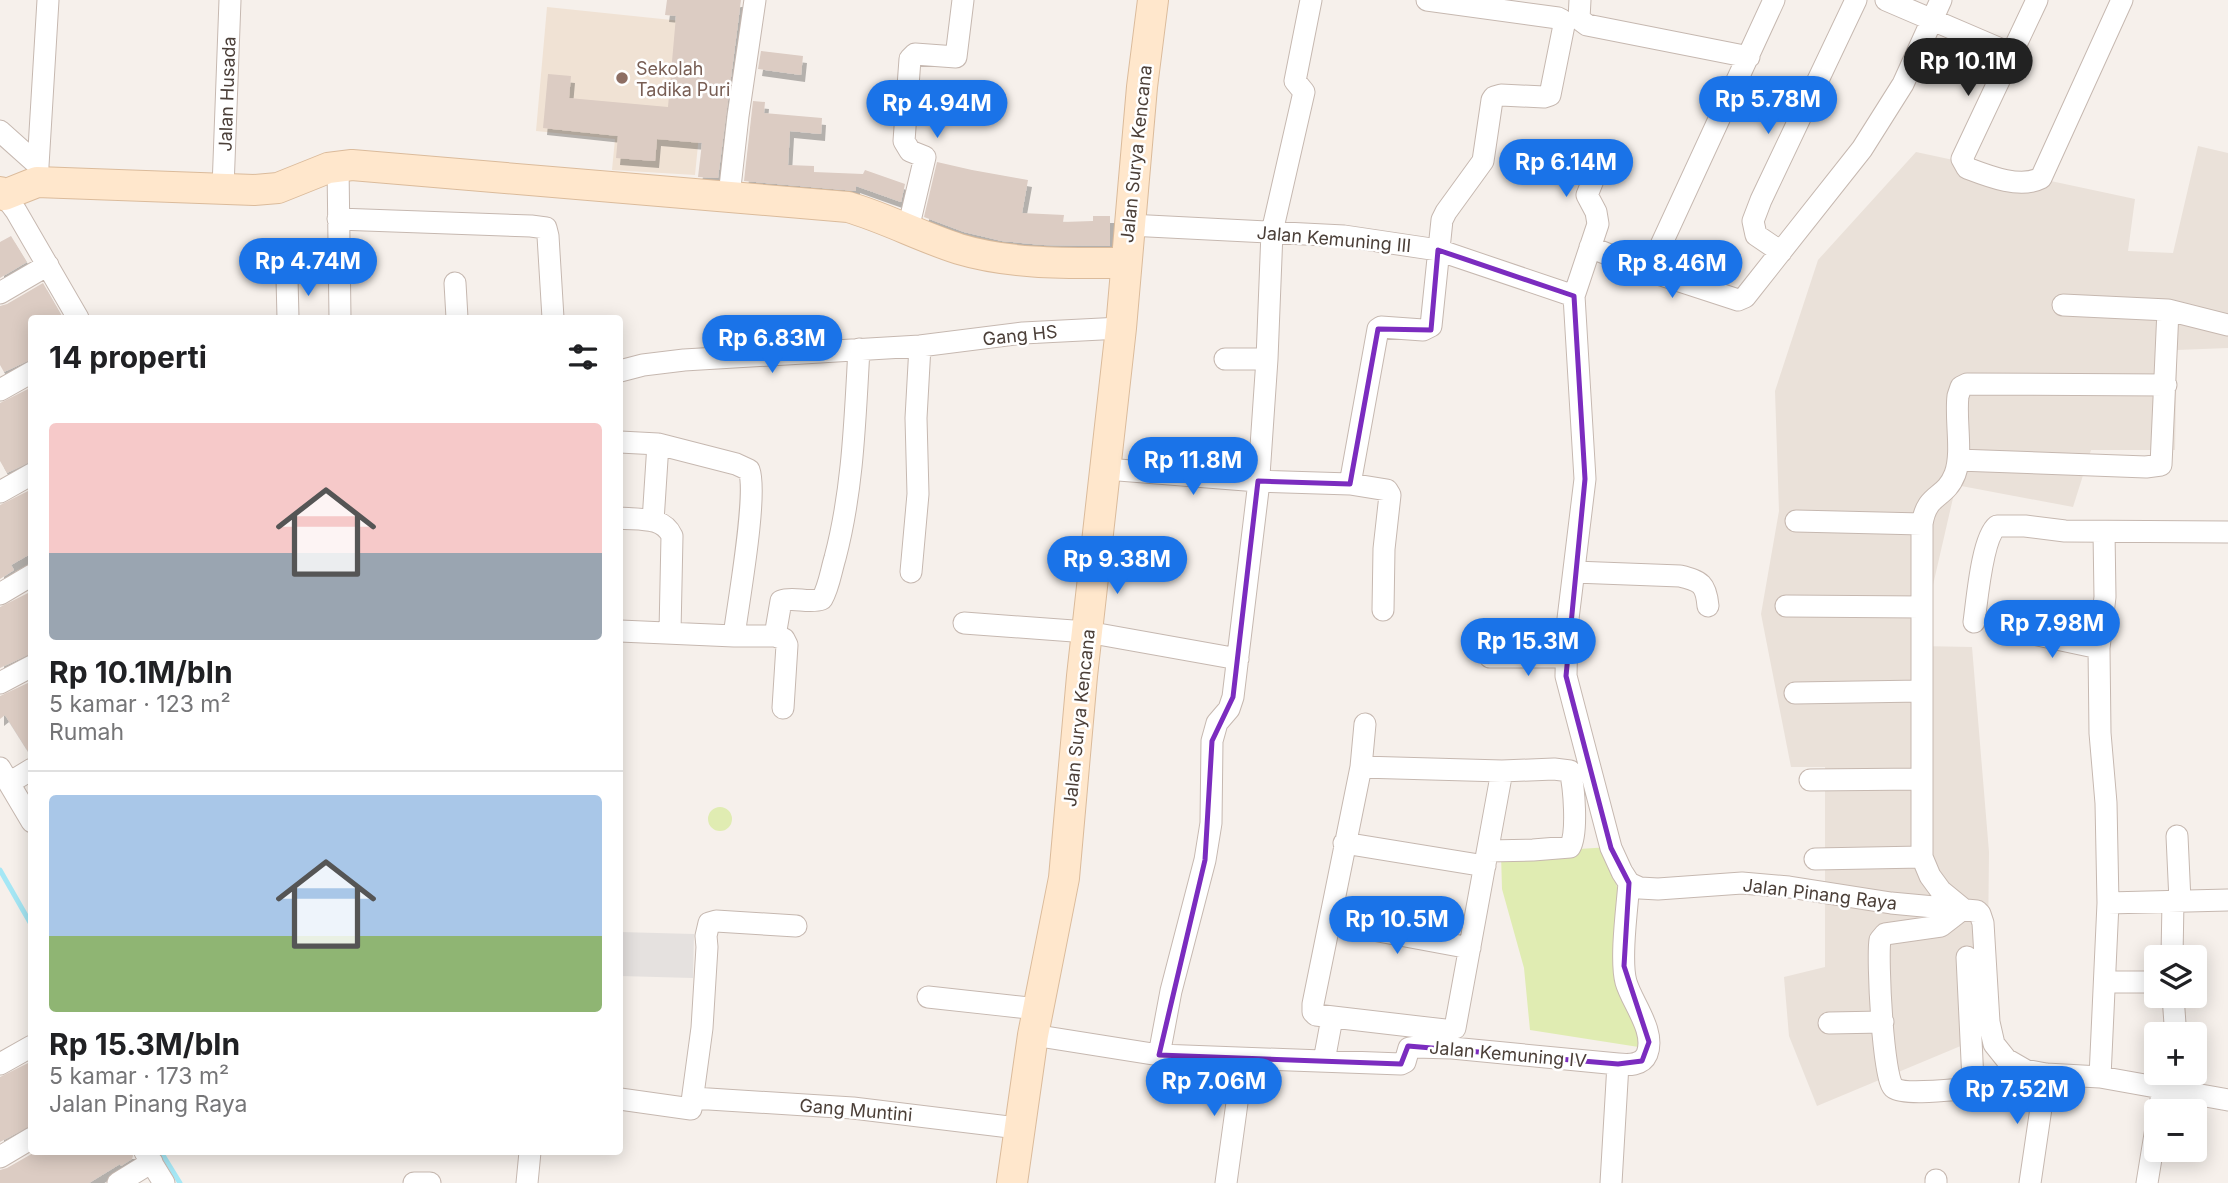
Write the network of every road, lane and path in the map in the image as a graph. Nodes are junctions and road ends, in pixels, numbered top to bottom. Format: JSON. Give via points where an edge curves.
{"nodes":[{"id":1,"x":48,"y":0,"type":"edge"},
{"id":2,"x":230,"y":0,"type":"edge"},
{"id":3,"x":755,"y":0,"type":"edge"},
{"id":4,"x":963,"y":0,"type":"edge"},
{"id":5,"x":1153,"y":0,"type":"edge"},
{"id":6,"x":1311,"y":0,"type":"edge"},
{"id":7,"x":1427,"y":0,"type":"edge"},
{"id":8,"x":1580,"y":0,"type":"edge"},
{"id":9,"x":1774,"y":0,"type":"edge"},
{"id":10,"x":1856,"y":0,"type":"edge"},
{"id":11,"x":1886,"y":0,"type":"edge"},
{"id":12,"x":1941,"y":0,"type":"edge"},
{"id":13,"x":2037,"y":0,"type":"edge"},
{"id":14,"x":2122,"y":0,"type":"edge"},
{"id":15,"x":1932,"y":20,"type":"junction"},
{"id":16,"x":2012,"y":54,"type":"junction"},
{"id":17,"x":1749,"y":57,"type":"junction"},
{"id":18,"x":0,"y":131,"type":"edge"},
{"id":19,"x":1600,"y":163,"type":"dead end"},
{"id":20,"x":338,"y":166,"type":"junction"},
{"id":21,"x":38,"y":174,"type":"junction"},
{"id":22,"x":223,"y":188,"type":"junction"},
{"id":23,"x":1,"y":195,"type":"edge"},
{"id":24,"x":729,"y":196,"type":"junction"},
{"id":25,"x":338,"y":219,"type":"junction"},
{"id":26,"x":1129,"y":225,"type":"junction"},
{"id":27,"x":908,"y":229,"type":"junction"},
{"id":28,"x":1272,"y":232,"type":"junction"},
{"id":29,"x":1590,"y":247,"type":"junction"},
{"id":30,"x":1438,"y":250,"type":"junction"},
{"id":31,"x":1781,"y":252,"type":"junction"},
{"id":32,"x":1125,"y":263,"type":"junction"},
{"id":33,"x":48,"y":265,"type":"junction"},
{"id":34,"x":1649,"y":271,"type":"junction"},
{"id":35,"x":287,"y":278,"type":"dead end"},
{"id":36,"x":455,"y":284,"type":"dead end"},
{"id":37,"x":0,"y":293,"type":"edge"},
{"id":38,"x":1574,"y":296,"type":"junction"},
{"id":39,"x":2063,"y":305,"type":"dead end"},
{"id":40,"x":2168,"y":310,"type":"junction"},
{"id":41,"x":76,"y":315,"type":"edge"},
{"id":42,"x":288,"y":315,"type":"edge"},
{"id":43,"x":340,"y":315,"type":"edge"},
{"id":44,"x":457,"y":315,"type":"edge"},
{"id":45,"x":553,"y":315,"type":"edge"},
{"id":46,"x":2228,"y":325,"type":"edge"},
{"id":47,"x":1121,"y":328,"type":"junction"},
{"id":48,"x":920,"y":346,"type":"junction"},
{"id":49,"x":859,"y":349,"type":"junction"},
{"id":50,"x":1225,"y":359,"type":"dead end"},
{"id":51,"x":1267,"y":359,"type":"junction"},
{"id":52,"x":623,"y":370,"type":"edge"},
{"id":53,"x":28,"y":374,"type":"edge"},
{"id":54,"x":2166,"y":385,"type":"junction"},
{"id":55,"x":0,"y":390,"type":"edge"},
{"id":56,"x":623,"y":442,"type":"edge"},
{"id":57,"x":657,"y":444,"type":"junction"},
{"id":58,"x":1958,"y":460,"type":"junction"},
{"id":59,"x":1106,"y":468,"type":"junction"},
{"id":60,"x":28,"y":476,"type":"edge"},
{"id":61,"x":1258,"y":481,"type":"junction"},
{"id":62,"x":1350,"y":484,"type":"junction"},
{"id":63,"x":0,"y":492,"type":"edge"},
{"id":64,"x":623,"y":518,"type":"edge"},
{"id":65,"x":653,"y":521,"type":"junction"},
{"id":66,"x":1796,"y":521,"type":"dead end"},
{"id":67,"x":1922,"y":524,"type":"junction"},
{"id":68,"x":2104,"y":532,"type":"junction"},
{"id":69,"x":2228,"y":532,"type":"edge"},
{"id":70,"x":911,"y":572,"type":"dead end"},
{"id":71,"x":1574,"y":572,"type":"junction"},
{"id":72,"x":28,"y":577,"type":"edge"},
{"id":73,"x":0,"y":594,"type":"edge"},
{"id":74,"x":1708,"y":606,"type":"dead end"},
{"id":75,"x":1786,"y":606,"type":"dead end"},
{"id":76,"x":1921,"y":607,"type":"junction"},
{"id":77,"x":1383,"y":610,"type":"dead end"},
{"id":78,"x":1974,"y":622,"type":"dead end"},
{"id":79,"x":964,"y":623,"type":"dead end"},
{"id":80,"x":2014,"y":630,"type":"dead end"},
{"id":81,"x":623,"y":631,"type":"edge"},
{"id":82,"x":670,"y":632,"type":"junction"},
{"id":83,"x":1087,"y":632,"type":"junction"},
{"id":84,"x":734,"y":636,"type":"junction"},
{"id":85,"x":775,"y":636,"type":"junction"},
{"id":86,"x":2099,"y":648,"type":"junction"},
{"id":87,"x":1490,"y":657,"type":"dead end"},
{"id":88,"x":1566,"y":657,"type":"junction"},
{"id":89,"x":1238,"y":659,"type":"junction"},
{"id":90,"x":28,"y":668,"type":"edge"},
{"id":91,"x":0,"y":683,"type":"edge"},
{"id":92,"x":1921,"y":691,"type":"junction"},
{"id":93,"x":1795,"y":693,"type":"dead end"},
{"id":94,"x":783,"y":708,"type":"dead end"},
{"id":95,"x":1365,"y":724,"type":"dead end"},
{"id":96,"x":1361,"y":767,"type":"junction"},
{"id":97,"x":28,"y":770,"type":"edge"},
{"id":98,"x":1502,"y":771,"type":"junction"},
{"id":99,"x":4,"y":775,"type":"edge"},
{"id":100,"x":1921,"y":779,"type":"junction"},
{"id":101,"x":1811,"y":780,"type":"dead end"},
{"id":102,"x":28,"y":815,"type":"edge"},
{"id":103,"x":2177,"y":836,"type":"dead end"},
{"id":104,"x":1344,"y":843,"type":"junction"},
{"id":105,"x":1922,"y":857,"type":"junction"},
{"id":106,"x":1486,"y":858,"type":"junction"},
{"id":107,"x":1815,"y":859,"type":"dead end"},
{"id":108,"x":1629,"y":883,"type":"junction"},
{"id":109,"x":2228,"y":900,"type":"edge"},
{"id":110,"x":2176,"y":901,"type":"junction"},
{"id":111,"x":2108,"y":903,"type":"junction"},
{"id":112,"x":1963,"y":909,"type":"junction"},
{"id":113,"x":1330,"y":922,"type":"junction"},
{"id":114,"x":796,"y":926,"type":"dead end"},
{"id":115,"x":2173,"y":945,"type":"edge"},
{"id":116,"x":1470,"y":948,"type":"junction"},
{"id":117,"x":1967,"y":957,"type":"dead end"},
{"id":118,"x":2105,"y":982,"type":"junction"},
{"id":119,"x":2144,"y":982,"type":"edge"},
{"id":120,"x":928,"y":997,"type":"dead end"},
{"id":121,"x":1332,"y":1018,"type":"junction"},
{"id":122,"x":1035,"y":1022,"type":"junction"},
{"id":123,"x":1883,"y":1022,"type":"junction"},
{"id":124,"x":1829,"y":1023,"type":"dead end"},
{"id":125,"x":28,"y":1048,"type":"edge"},
{"id":126,"x":1159,"y":1055,"type":"junction"},
{"id":127,"x":1243,"y":1059,"type":"junction"},
{"id":128,"x":1324,"y":1061,"type":"junction"},
{"id":129,"x":0,"y":1064,"type":"edge"},
{"id":130,"x":1618,"y":1064,"type":"junction"},
{"id":131,"x":2046,"y":1074,"type":"junction"},
{"id":132,"x":2100,"y":1077,"type":"junction"},
{"id":133,"x":2163,"y":1088,"type":"junction"},
{"id":134,"x":693,"y":1098,"type":"junction"},
{"id":135,"x":623,"y":1099,"type":"edge"},
{"id":136,"x":2161,"y":1099,"type":"edge"},
{"id":137,"x":2228,"y":1100,"type":"edge"},
{"id":138,"x":1018,"y":1128,"type":"junction"},
{"id":139,"x":28,"y":1140,"type":"edge"},
{"id":140,"x":530,"y":1155,"type":"edge"},
{"id":141,"x":0,"y":1157,"type":"edge"},
{"id":142,"x":149,"y":1157,"type":"edge"},
{"id":143,"x":2150,"y":1162,"type":"edge"},
{"id":144,"x":118,"y":1183,"type":"edge"},
{"id":145,"x":164,"y":1183,"type":"edge"},
{"id":146,"x":414,"y":1183,"type":"edge"},
{"id":147,"x":430,"y":1183,"type":"edge"},
{"id":148,"x":527,"y":1183,"type":"edge"},
{"id":149,"x":1012,"y":1183,"type":"edge"},
{"id":150,"x":1226,"y":1183,"type":"edge"},
{"id":151,"x":1611,"y":1183,"type":"edge"},
{"id":152,"x":2030,"y":1183,"type":"edge"},
{"id":153,"x":2147,"y":1183,"type":"edge"}],
"edges":[{"from":1,"to":21,"type":"street"},
{"from":2,"to":22,"type":"street","name":"Jalan Husada"},
{"from":3,"to":24,"type":"street"},
{"from":4,"to":27,"type":"street","via":[[956,57],[915,54],[910,59],[904,141],[910,151],[925,157]]},
{"from":5,"to":26,"type":"main road","name":"Jalan Surya Kencana"},
{"from":6,"to":28,"type":"street","via":[[1295,81],[1304,92]]},
{"from":7,"to":30,"type":"street","via":[[1558,18],[1564,25],[1550,95],[1494,97],[1483,161],[1446,212]]},
{"from":8,"to":17,"type":"street","via":[[1579,19],[1587,25]]},
{"from":9,"to":17,"type":"street"},
{"from":10,"to":31,"type":"street","via":[[1753,221],[1756,235]]},
{"from":11,"to":15,"type":"street"},
{"from":12,"to":15,"type":"street"},
{"from":13,"to":16,"type":"street"},
{"from":14,"to":16,"type":"street","via":[[2041,177],[2026,183],[1980,173],[1967,168],[1962,159]]},
{"from":15,"to":16,"type":"street"},
{"from":15,"to":31,"type":"street","via":[[1903,84],[1862,149]]},
{"from":17,"to":34,"type":"street"},
{"from":18,"to":21,"type":"street"},
{"from":19,"to":29,"type":"street","via":[[1587,195],[1598,218]]},
{"from":20,"to":22,"type":"main road","via":[[278,188]]},
{"from":20,"to":24,"type":"main road"},
{"from":20,"to":25,"type":"street"},
{"from":21,"to":22,"type":"main road"},
{"from":21,"to":23,"type":"main road"},
{"from":23,"to":33,"type":"street"},
{"from":24,"to":27,"type":"main road","via":[[848,207]]},
{"from":25,"to":43,"type":"street"},
{"from":25,"to":45,"type":"street","via":[[546,228]]},
{"from":26,"to":28,"type":"street","name":"Jalan Kemuning III"},
{"from":26,"to":32,"type":"main road","name":"Jalan Surya Kencana"},
{"from":27,"to":32,"type":"main road","via":[[993,256]]},
{"from":28,"to":30,"type":"street","name":"Jalan Kemuning III","via":[[1344,236]]},
{"from":28,"to":51,"type":"street"},
{"from":29,"to":34,"type":"street"},
{"from":29,"to":38,"type":"street"},
{"from":30,"to":38,"type":"street","name":"Jalan Kemuning III"},
{"from":30,"to":62,"type":"street","via":[[1431,326],[1423,330],[1378,329]]},
{"from":31,"to":34,"type":"street","via":[[1738,300]]},
{"from":32,"to":47,"type":"main road","name":"Jalan Surya Kencana"},
{"from":33,"to":37,"type":"street"},
{"from":33,"to":41,"type":"street"},
{"from":35,"to":42,"type":"street"},
{"from":36,"to":44,"type":"street"},
{"from":38,"to":71,"type":"street","via":[[1585,480]]},
{"from":39,"to":40,"type":"street"},
{"from":40,"to":46,"type":"street"},
{"from":40,"to":54,"type":"street"},
{"from":47,"to":48,"type":"street","name":"Gang HS","via":[[1023,333]]},
{"from":47,"to":59,"type":"main road","name":"Jalan Surya Kencana"},
{"from":48,"to":49,"type":"street","name":"Gang HS"},
{"from":48,"to":70,"type":"street","via":[[918,494]]},
{"from":49,"to":52,"type":"street","name":"Gang HS","via":[[684,360]]},
{"from":49,"to":85,"type":"street","via":[[849,487],[827,584],[822,599],[814,602],[781,601]]},
{"from":50,"to":51,"type":"street"},
{"from":51,"to":61,"type":"street"},
{"from":53,"to":55,"type":"street"},
{"from":54,"to":58,"type":"street","via":[[1967,384],[1958,396]]},
{"from":54,"to":58,"type":"street","via":[[2161,465]]},
{"from":56,"to":57,"type":"street"},
{"from":57,"to":65,"type":"street"},
{"from":57,"to":84,"type":"street","via":[[736,464],[750,474]]},
{"from":58,"to":67,"type":"street","via":[[1950,483],[1926,508]]},
{"from":59,"to":61,"type":"street"},
{"from":59,"to":83,"type":"main road","name":"Jalan Surya Kencana"},
{"from":60,"to":63,"type":"street"},
{"from":61,"to":62,"type":"street"},
{"from":61,"to":89,"type":"street"},
{"from":62,"to":77,"type":"street","via":[[1390,493]]},
{"from":64,"to":65,"type":"street"},
{"from":65,"to":82,"type":"street","via":[[668,527],[672,536]]},
{"from":66,"to":67,"type":"street"},
{"from":67,"to":76,"type":"street"},
{"from":68,"to":69,"type":"street"},
{"from":68,"to":78,"type":"street","via":[[1997,526],[1989,537]]},
{"from":68,"to":86,"type":"street","via":[[2104,626]]},
{"from":71,"to":74,"type":"street","via":[[1697,580],[1706,590]]},
{"from":71,"to":88,"type":"street"},
{"from":72,"to":73,"type":"street"},
{"from":75,"to":76,"type":"street"},
{"from":76,"to":92,"type":"street"},
{"from":79,"to":83,"type":"street"},
{"from":80,"to":86,"type":"street"},
{"from":81,"to":82,"type":"street"},
{"from":82,"to":84,"type":"street"},
{"from":83,"to":89,"type":"street"},
{"from":83,"to":122,"type":"main road","name":"Jalan Surya Kencana","via":[[1064,878]]},
{"from":84,"to":85,"type":"street"},
{"from":85,"to":94,"type":"street","via":[[787,645]]},
{"from":86,"to":111,"type":"street"},
{"from":87,"to":88,"type":"street"},
{"from":88,"to":108,"type":"street","via":[[1566,676],[1611,848]]},
{"from":89,"to":126,"type":"street","via":[[1233,698],[1212,741],[1211,823],[1205,860]]},
{"from":90,"to":91,"type":"street"},
{"from":92,"to":93,"type":"street"},
{"from":92,"to":100,"type":"street"},
{"from":95,"to":96,"type":"street"},
{"from":96,"to":98,"type":"street"},
{"from":96,"to":104,"type":"street"},
{"from":97,"to":99,"type":"street"},
{"from":98,"to":106,"type":"street"},
{"from":98,"to":106,"type":"street","via":[[1570,771],[1573,841],[1567,847]]},
{"from":99,"to":102,"type":"street"},
{"from":100,"to":101,"type":"street"},
{"from":100,"to":105,"type":"street"},
{"from":103,"to":110,"type":"street"},
{"from":104,"to":106,"type":"street"},
{"from":104,"to":113,"type":"street"},
{"from":105,"to":107,"type":"street"},
{"from":105,"to":112,"type":"street","via":[[1941,891]]},
{"from":106,"to":116,"type":"street"},
{"from":108,"to":112,"type":"street","name":"Jalan Pinang Raya","via":[[1658,889],[1742,883]]},
{"from":108,"to":130,"type":"street","via":[[1625,980],[1648,1041],[1642,1061]]},
{"from":109,"to":110,"type":"street"},
{"from":110,"to":111,"type":"street"},
{"from":110,"to":115,"type":"street"},
{"from":111,"to":118,"type":"street"},
{"from":112,"to":123,"type":"street","via":[[1941,926],[1882,935]]},
{"from":112,"to":131,"type":"street","via":[[1977,911],[1982,919],[1994,1044],[2006,1059],[2025,1070]]},
{"from":113,"to":116,"type":"street"},
{"from":113,"to":121,"type":"street","via":[[1313,1010]]},
{"from":114,"to":134,"type":"street","via":[[709,923]]},
{"from":116,"to":121,"type":"street","via":[[1455,1028]]},
{"from":117,"to":123,"type":"street","via":[[1970,1087],[1894,1089],[1884,1058]]},
{"from":118,"to":119,"type":"street"},
{"from":118,"to":132,"type":"street"},
{"from":120,"to":122,"type":"street","name":"Jalan Kemuning IV"},
{"from":121,"to":128,"type":"street"},
{"from":122,"to":126,"type":"street","name":"Jalan Kemuning IV"},
{"from":122,"to":138,"type":"main road","name":"Jalan Surya Kencana"},
{"from":123,"to":124,"type":"street"},
{"from":125,"to":129,"type":"street"},
{"from":126,"to":127,"type":"street","name":"Jalan Kemuning IV"},
{"from":127,"to":128,"type":"street","name":"Jalan Kemuning IV"},
{"from":127,"to":150,"type":"street"},
{"from":128,"to":130,"type":"street","name":"Jalan Kemuning IV","via":[[1401,1064],[1409,1048],[1415,1046]]},
{"from":130,"to":151,"type":"street"},
{"from":131,"to":132,"type":"street"},
{"from":131,"to":152,"type":"street"},
{"from":132,"to":133,"type":"street"},
{"from":133,"to":136,"type":"street"},
{"from":133,"to":137,"type":"street"},
{"from":134,"to":135,"type":"street","via":[[689,1110]]},
{"from":134,"to":138,"type":"street","name":"Gang Muntini","via":[[853,1108]]},
{"from":138,"to":149,"type":"main road","name":"Jalan Surya Kencana"},
{"from":139,"to":141,"type":"street"},
{"from":140,"to":148,"type":"street"},
{"from":142,"to":144,"type":"street"},
{"from":142,"to":145,"type":"street"},
{"from":143,"to":153,"type":"street"},
{"from":146,"to":147,"type":"street"}]}
